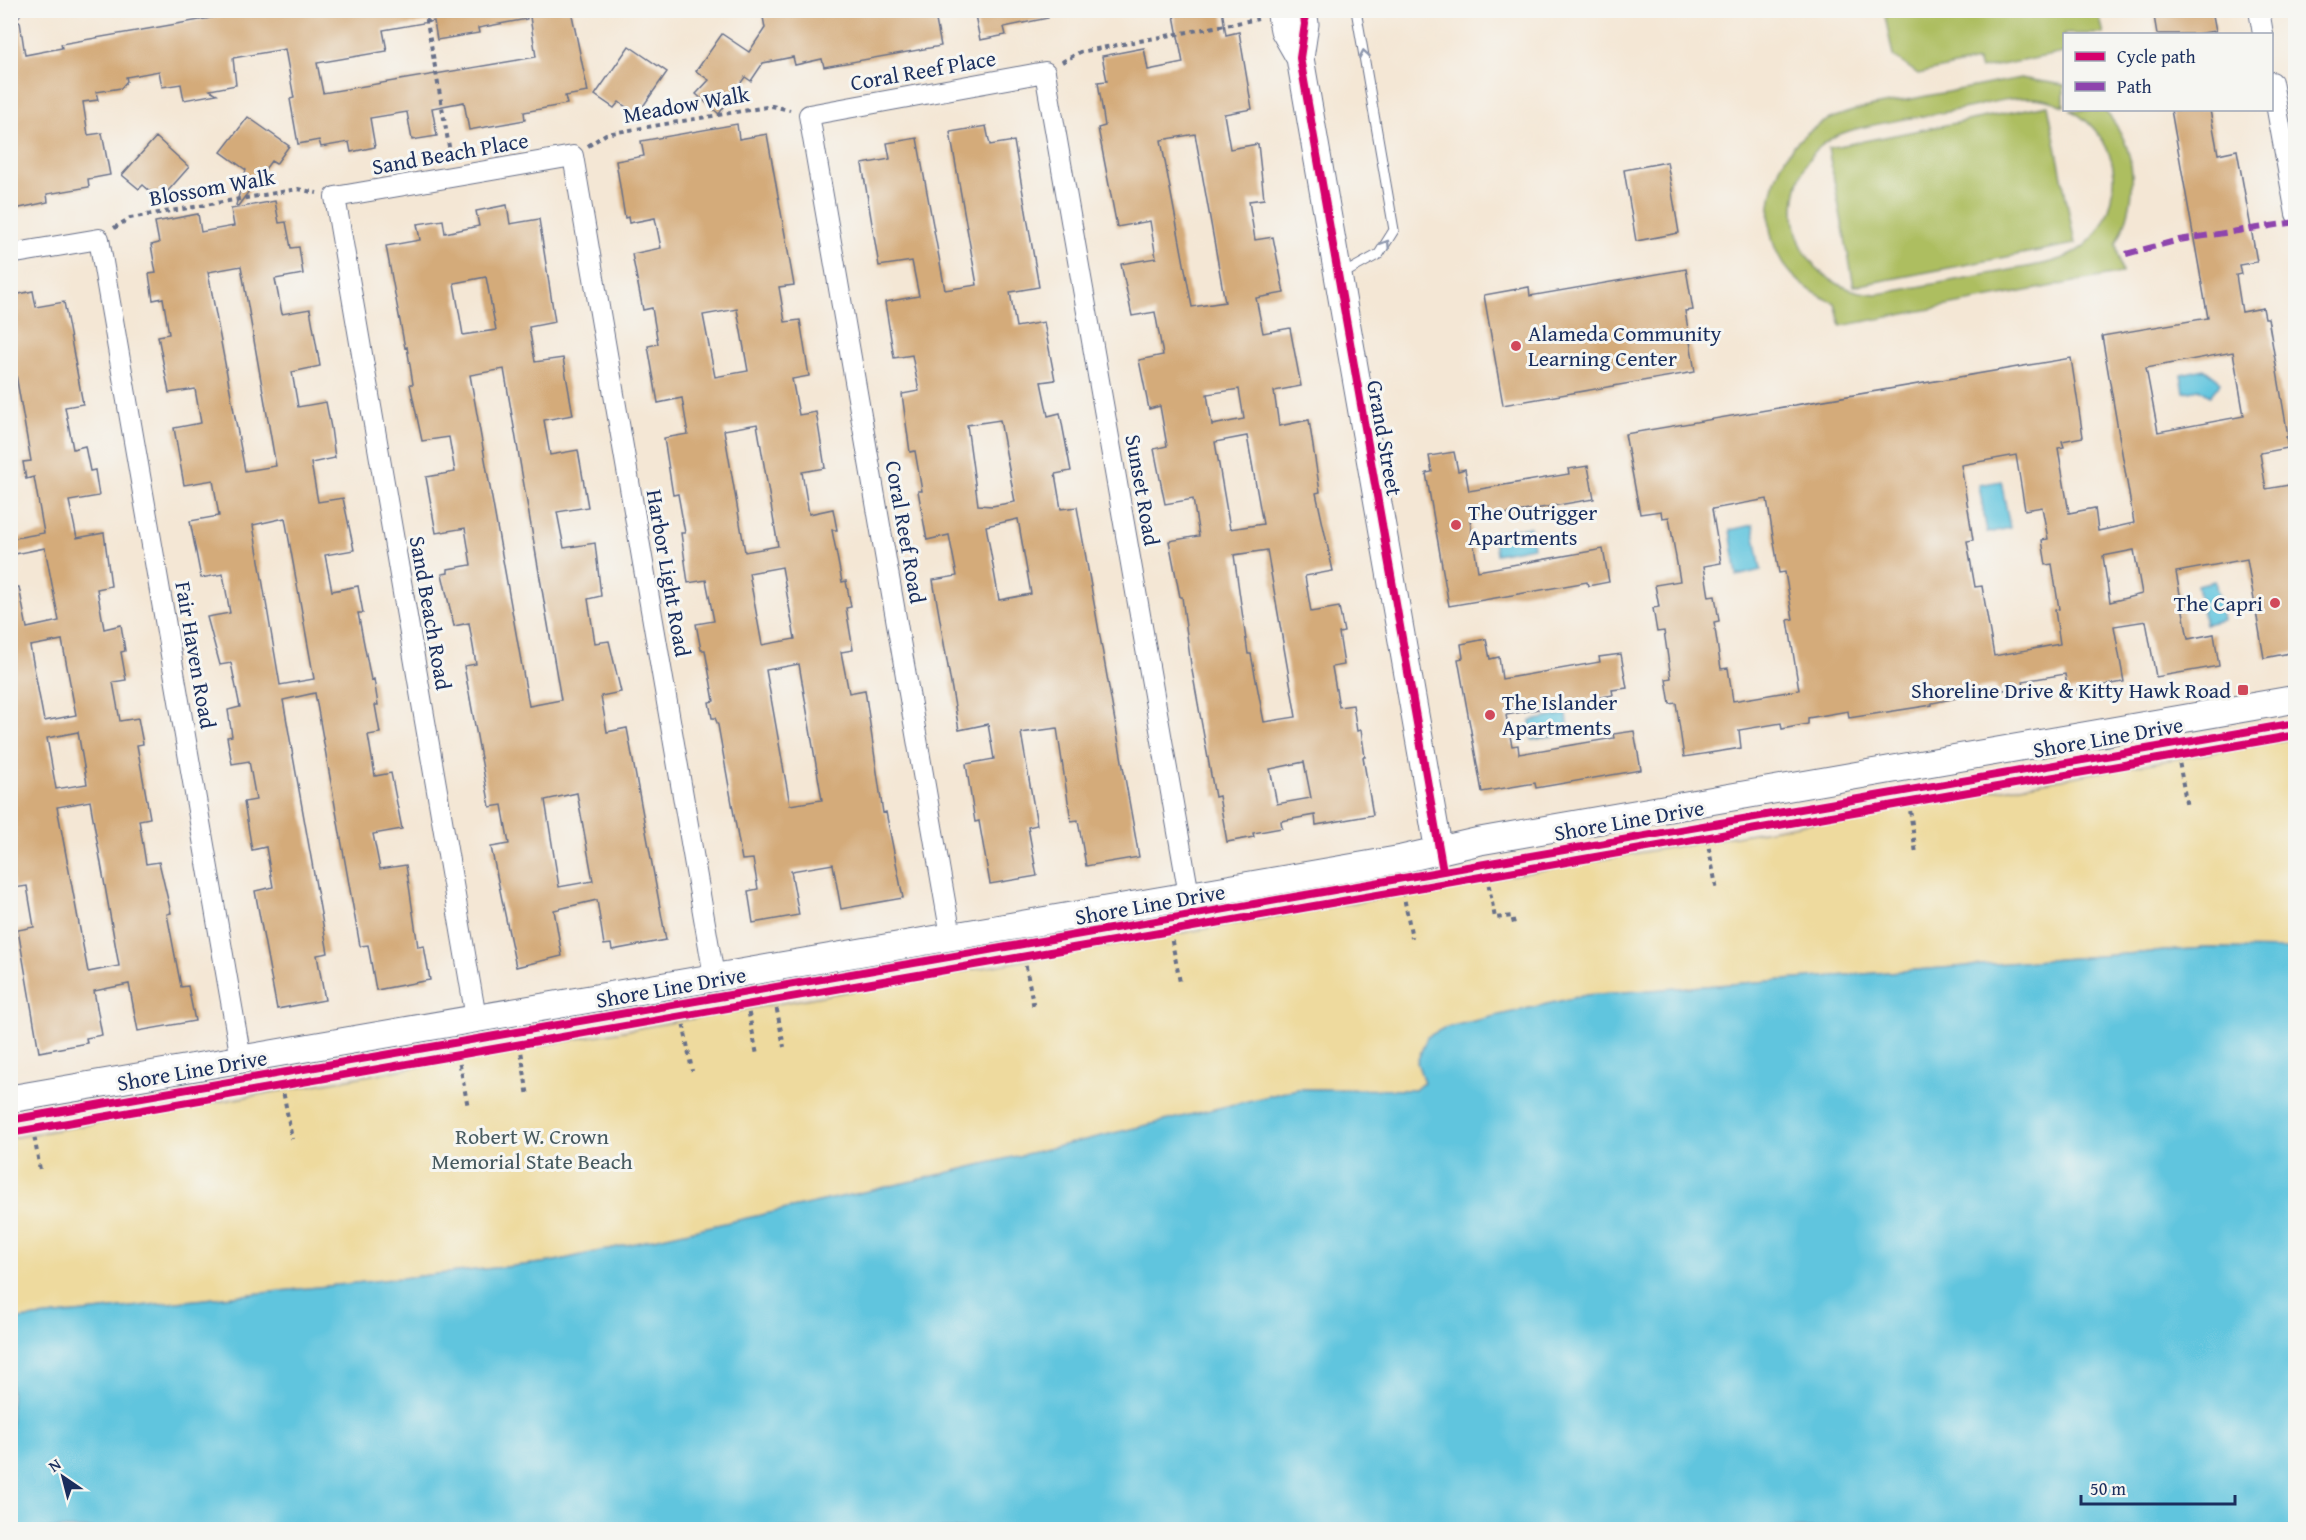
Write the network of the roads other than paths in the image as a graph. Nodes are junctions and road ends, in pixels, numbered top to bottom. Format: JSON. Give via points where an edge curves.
{"nodes":[{"id":1,"x":1356,"y":10,"type":"edge"},
{"id":2,"x":2259,"y":10,"type":"edge"},
{"id":3,"x":1288,"y":12,"type":"edge"},
{"id":4,"x":2263,"y":33,"type":"edge"},
{"id":5,"x":1046,"y":72,"type":"joint"},
{"id":6,"x":2273,"y":92,"type":"edge"},
{"id":7,"x":809,"y":115,"type":"joint"},
{"id":8,"x":573,"y":156,"type":"joint"},
{"id":9,"x":2293,"y":190,"type":"edge"},
{"id":10,"x":335,"y":197,"type":"joint"},
{"id":11,"x":2295,"y":214,"type":"edge"},
{"id":12,"x":10,"y":254,"type":"edge"},
{"id":13,"x":1339,"y":276,"type":"junction"},
{"id":14,"x":2295,"y":699,"type":"edge"},
{"id":15,"x":1439,"y":852,"type":"junction"},
{"id":16,"x":1189,"y":895,"type":"junction"},
{"id":17,"x":951,"y":936,"type":"junction"},
{"id":18,"x":714,"y":976,"type":"junction"},
{"id":19,"x":476,"y":1018,"type":"junction"},
{"id":20,"x":241,"y":1059,"type":"junction"},
{"id":21,"x":10,"y":1099,"type":"edge"}],
"edges":[{"from":13,"to":1,"type":"lane","one_way":true,"via":[[1379,254],[1394,230]]},
{"from":2,"to":4,"type":"street"},
{"from":3,"to":13,"type":"street","name":"Grand Street","via":[[1284,30],[1300,58]]},
{"from":5,"to":7,"type":"street","name":"Coral Reef Place"},
{"from":5,"to":16,"type":"street","name":"Sunset Road"},
{"from":6,"to":9,"type":"street"},
{"from":7,"to":17,"type":"street","name":"Coral Reef Road"},
{"from":8,"to":10,"type":"street","name":"Sand Beach Place"},
{"from":8,"to":18,"type":"street","name":"Harbor Light Road"},
{"from":9,"to":11,"type":"street"},
{"from":10,"to":19,"type":"street","name":"Sand Beach Road"},
{"from":12,"to":20,"type":"street","name":"Fair Haven Road","via":[[99,238]]},
{"from":13,"to":15,"type":"street","name":"Grand Street"},
{"from":14,"to":15,"type":"street","name":"Shore Line Drive","via":[[1480,841]]},
{"from":15,"to":16,"type":"street","name":"Shore Line Drive"},
{"from":16,"to":17,"type":"street","name":"Shore Line Drive"},
{"from":17,"to":18,"type":"street","name":"Shore Line Drive"},
{"from":18,"to":19,"type":"street","name":"Shore Line Drive"},
{"from":19,"to":20,"type":"street","name":"Shore Line Drive"},
{"from":20,"to":21,"type":"street","name":"Shore Line Drive"}]}
